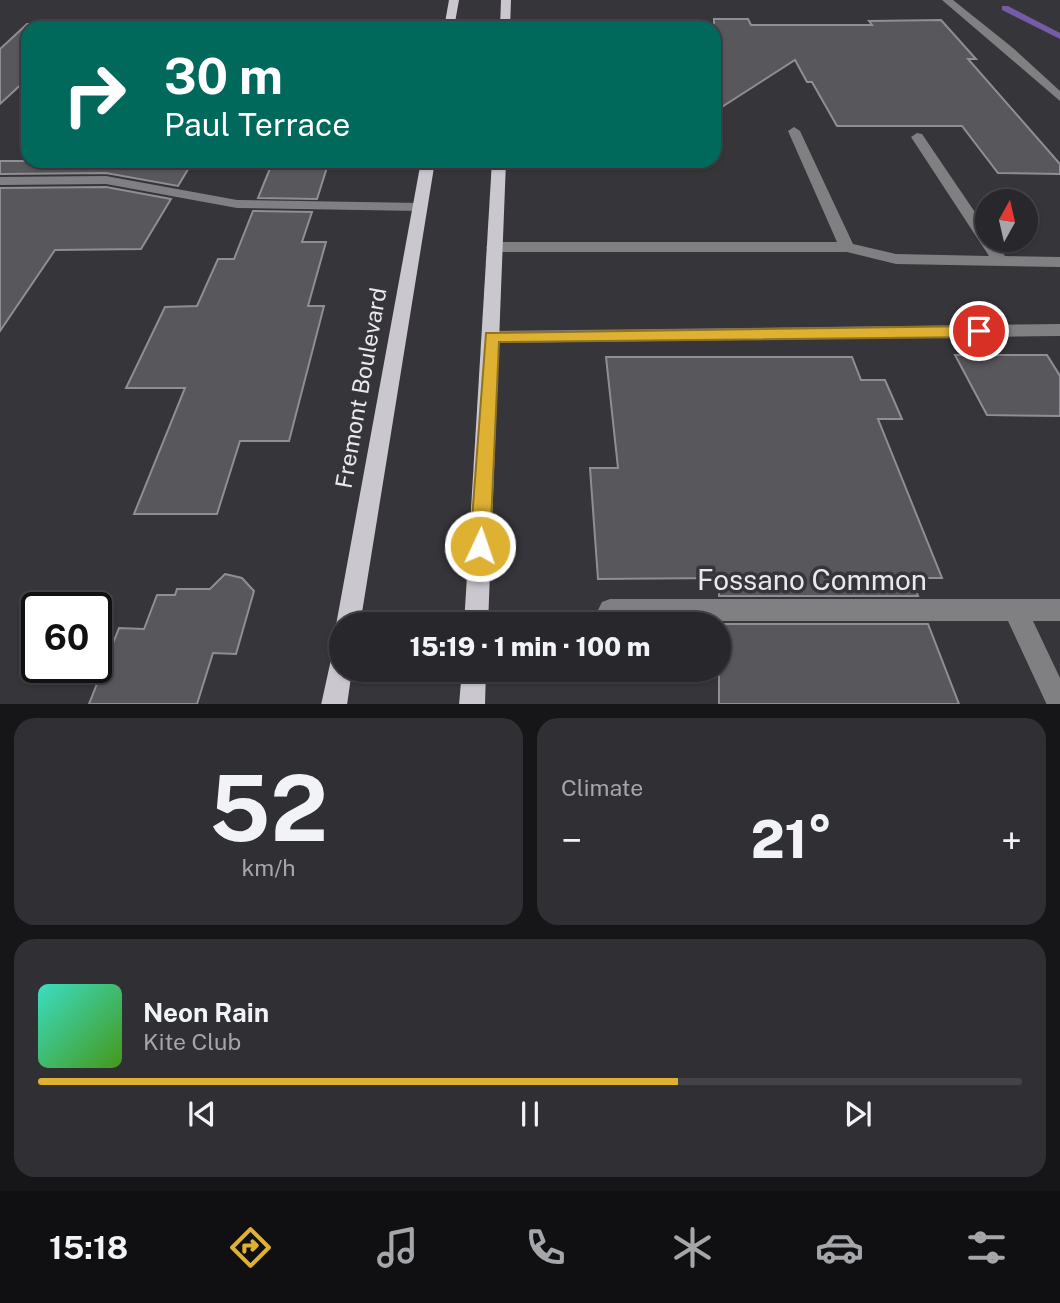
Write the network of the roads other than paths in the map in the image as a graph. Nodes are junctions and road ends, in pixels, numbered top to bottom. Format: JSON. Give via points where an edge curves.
{"nodes":[{"id":1,"x":454,"y":0,"type":"edge"},
{"id":2,"x":506,"y":0,"type":"edge"},
{"id":3,"x":947,"y":0,"type":"edge"},
{"id":4,"x":450,"y":21,"type":"edge"},
{"id":5,"x":505,"y":21,"type":"edge"},
{"id":6,"x":1060,"y":97,"type":"edge"},
{"id":7,"x":794,"y":131,"type":"dead end"},
{"id":8,"x":917,"y":137,"type":"dead end"},
{"id":9,"x":427,"y":168,"type":"edge"},
{"id":10,"x":499,"y":168,"type":"edge"},
{"id":11,"x":0,"y":181,"type":"edge"},
{"id":12,"x":421,"y":207,"type":"junction"},
{"id":13,"x":494,"y":247,"type":"junction"},
{"id":14,"x":847,"y":247,"type":"junction"},
{"id":15,"x":1000,"y":261,"type":"junction"},
{"id":16,"x":1060,"y":262,"type":"edge"},
{"id":17,"x":1060,"y":330,"type":"edge"},
{"id":18,"x":492,"y":337,"type":"junction"},
{"id":19,"x":610,"y":610,"type":"dead end"},
{"id":20,"x":1015,"y":610,"type":"junction"},
{"id":21,"x":1060,"y":610,"type":"edge"},
{"id":22,"x":350,"y":612,"type":"edge"},
{"id":23,"x":477,"y":612,"type":"edge"},
{"id":24,"x":338,"y":682,"type":"edge"},
{"id":25,"x":473,"y":682,"type":"edge"},
{"id":26,"x":334,"y":704,"type":"edge"},
{"id":27,"x":472,"y":704,"type":"edge"},
{"id":28,"x":1060,"y":704,"type":"edge"}],
"edges":[{"from":1,"to":4,"type":"main road"},
{"from":2,"to":5,"type":"main road"},
{"from":3,"to":6,"type":"street"},
{"from":7,"to":14,"type":"street"},
{"from":8,"to":15,"type":"street"},
{"from":9,"to":12,"type":"main road","name":"Fremont Boulevard"},
{"from":10,"to":13,"type":"main road"},
{"from":11,"to":12,"type":"street","via":[[106,180],[237,204]]},
{"from":12,"to":22,"type":"main road","name":"Fremont Boulevard"},
{"from":13,"to":14,"type":"street"},
{"from":13,"to":18,"type":"main road"},
{"from":14,"to":15,"type":"street","via":[[896,259]]},
{"from":15,"to":16,"type":"street"},
{"from":17,"to":18,"type":"street"},
{"from":18,"to":23,"type":"main road"},
{"from":19,"to":20,"type":"street","name":"Fossano Common"},
{"from":20,"to":21,"type":"street","name":"Fossano Common"},
{"from":20,"to":28,"type":"street"},
{"from":24,"to":26,"type":"main road"},
{"from":25,"to":27,"type":"main road"}]}
